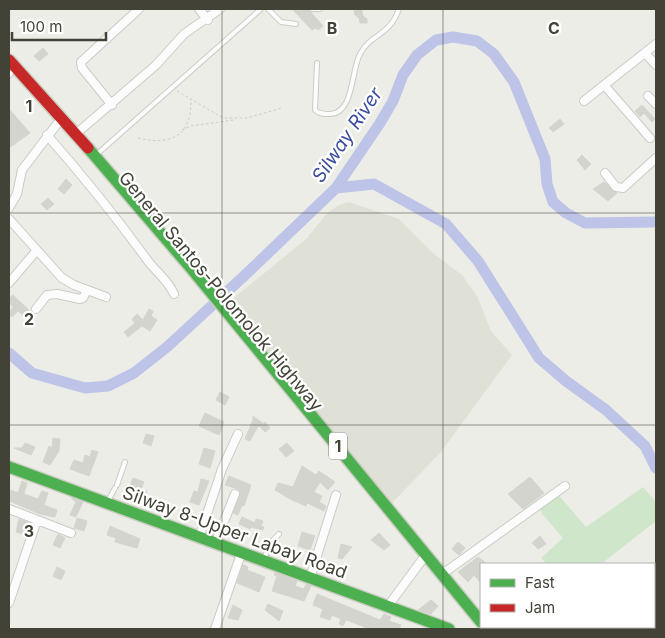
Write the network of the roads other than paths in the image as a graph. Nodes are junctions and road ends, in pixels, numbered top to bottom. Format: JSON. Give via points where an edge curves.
{"nodes":[{"id":1,"x":139,"y":9,"type":"edge"},
{"id":2,"x":199,"y":9,"type":"edge"},
{"id":3,"x":220,"y":9,"type":"edge"},
{"id":4,"x":261,"y":9,"type":"edge"},
{"id":5,"x":268,"y":9,"type":"edge"},
{"id":6,"x":312,"y":9,"type":"edge"},
{"id":7,"x":320,"y":9,"type":"edge"},
{"id":8,"x":399,"y":9,"type":"edge"},
{"id":9,"x":208,"y":20,"type":"junction"},
{"id":10,"x":296,"y":24,"type":"dead end"},
{"id":11,"x":656,"y":44,"type":"edge"},
{"id":12,"x":645,"y":53,"type":"junction"},
{"id":13,"x":9,"y":60,"type":"edge"},
{"id":14,"x":317,"y":63,"type":"dead end"},
{"id":15,"x":656,"y":65,"type":"edge"},
{"id":16,"x":10,"y":73,"type":"edge"},
{"id":17,"x":605,"y":86,"type":"junction"},
{"id":18,"x":648,"y":96,"type":"dead end"},
{"id":19,"x":584,"y":101,"type":"dead end"},
{"id":20,"x":112,"y":104,"type":"junction"},
{"id":21,"x":656,"y":104,"type":"edge"},
{"id":22,"x":57,"y":124,"type":"junction"},
{"id":23,"x":76,"y":133,"type":"junction"},
{"id":24,"x":47,"y":135,"type":"junction"},
{"id":25,"x":650,"y":138,"type":"dead end"},
{"id":26,"x":95,"y":155,"type":"junction"},
{"id":27,"x":656,"y":158,"type":"edge"},
{"id":28,"x":606,"y":173,"type":"dead end"},
{"id":29,"x":9,"y":208,"type":"edge"},
{"id":30,"x":9,"y":219,"type":"edge"},
{"id":31,"x":37,"y":250,"type":"junction"},
{"id":32,"x":9,"y":284,"type":"edge"},
{"id":33,"x":203,"y":288,"type":"junction"},
{"id":34,"x":88,"y":290,"type":"junction"},
{"id":35,"x":174,"y":294,"type":"dead end"},
{"id":36,"x":106,"y":296,"type":"dead end"},
{"id":37,"x":36,"y":308,"type":"dead end"},
{"id":38,"x":230,"y":322,"type":"junction"},
{"id":39,"x":238,"y":434,"type":"dead end"},
{"id":40,"x":125,"y":462,"type":"dead end"},
{"id":41,"x":9,"y":467,"type":"edge"},
{"id":42,"x":565,"y":486,"type":"dead end"},
{"id":43,"x":235,"y":494,"type":"dead end"},
{"id":44,"x":336,"y":495,"type":"dead end"},
{"id":45,"x":107,"y":503,"type":"junction"},
{"id":46,"x":9,"y":509,"type":"edge"},
{"id":47,"x":37,"y":520,"type":"junction"},
{"id":48,"x":71,"y":533,"type":"dead end"},
{"id":49,"x":279,"y":534,"type":"dead end"},
{"id":50,"x":199,"y":538,"type":"junction"},
{"id":51,"x":215,"y":544,"type":"junction"},
{"id":52,"x":241,"y":554,"type":"junction"},
{"id":53,"x":422,"y":560,"type":"junction"},
{"id":54,"x":263,"y":561,"type":"junction"},
{"id":55,"x":441,"y":575,"type":"junction"},
{"id":56,"x":310,"y":578,"type":"junction"},
{"id":57,"x":9,"y":603,"type":"edge"},
{"id":58,"x":388,"y":606,"type":"junction"},
{"id":59,"x":480,"y":622,"type":"edge"},
{"id":60,"x":480,"y":622,"type":"edge"},
{"id":61,"x":215,"y":629,"type":"edge"},
{"id":62,"x":449,"y":629,"type":"edge"}],
"edges":[{"from":1,"to":20,"type":"street","via":[[81,62],[82,68]]},
{"from":2,"to":9,"type":"street"},
{"from":3,"to":9,"type":"street"},
{"from":4,"to":26,"type":"lane"},
{"from":5,"to":10,"type":"lane","via":[[281,22]]},
{"from":6,"to":7,"type":"lane"},
{"from":8,"to":14,"type":"lane","via":[[388,29],[359,54],[350,95],[338,113],[315,110]]},
{"from":9,"to":20,"type":"street","via":[[184,34],[156,66]]},
{"from":11,"to":12,"type":"street"},
{"from":12,"to":15,"type":"street"},
{"from":12,"to":17,"type":"street"},
{"from":13,"to":23,"type":"main road","number":"1"},
{"from":16,"to":22,"type":"main road","name":"General Santos-Polomolok Highway","number":"1"},
{"from":17,"to":19,"type":"street"},
{"from":17,"to":25,"type":"street"},
{"from":18,"to":21,"type":"street"},
{"from":20,"to":23,"type":"street"},
{"from":22,"to":24,"type":"street"},
{"from":22,"to":33,"type":"main road","name":"General Santos-Polomolok Highway","number":"1"},
{"from":23,"to":26,"type":"main road","number":"1"},
{"from":24,"to":29,"type":"street","via":[[22,170],[17,194]]},
{"from":24,"to":35,"type":"street","via":[[150,264],[164,277]]},
{"from":26,"to":33,"type":"main road","number":"1"},
{"from":27,"to":28,"type":"street","via":[[623,188],[616,187]]},
{"from":30,"to":31,"type":"street"},
{"from":31,"to":32,"type":"street"},
{"from":31,"to":34,"type":"street","via":[[62,278]]},
{"from":33,"to":38,"type":"main road","number":"1"},
{"from":34,"to":36,"type":"street"},
{"from":34,"to":37,"type":"street","via":[[80,299],[51,294]]},
{"from":38,"to":53,"type":"main road","name":"General Santos-Polomolok Highway","number":"1"},
{"from":38,"to":55,"type":"main road","number":"1"},
{"from":39,"to":50,"type":"street","via":[[222,469]]},
{"from":40,"to":45,"type":"lane"},
{"from":41,"to":45,"type":"main road","name":"Silway 8-Upper Labay Road"},
{"from":42,"to":55,"type":"street"},
{"from":43,"to":51,"type":"street"},
{"from":44,"to":56,"type":"street"},
{"from":45,"to":50,"type":"main road","name":"Silway 8-Upper Labay Road"},
{"from":46,"to":47,"type":"street"},
{"from":47,"to":48,"type":"street"},
{"from":47,"to":57,"type":"street"},
{"from":49,"to":54,"type":"lane","via":[[271,542]]},
{"from":50,"to":51,"type":"main road","name":"Silway 8-Upper Labay Road"},
{"from":51,"to":52,"type":"main road","name":"Silway 8-Upper Labay Road"},
{"from":52,"to":54,"type":"main road","name":"Silway 8-Upper Labay Road"},
{"from":52,"to":61,"type":"street"},
{"from":53,"to":58,"type":"street"},
{"from":53,"to":59,"type":"main road","name":"General Santos-Polomolok Highway","number":"1"},
{"from":54,"to":56,"type":"main road","name":"Silway 8-Upper Labay Road"},
{"from":55,"to":60,"type":"main road","number":"1"},
{"from":56,"to":58,"type":"main road","name":"Silway 8-Upper Labay Road"},
{"from":58,"to":62,"type":"main road","name":"Silway 8-Upper Labay Road"}]}
